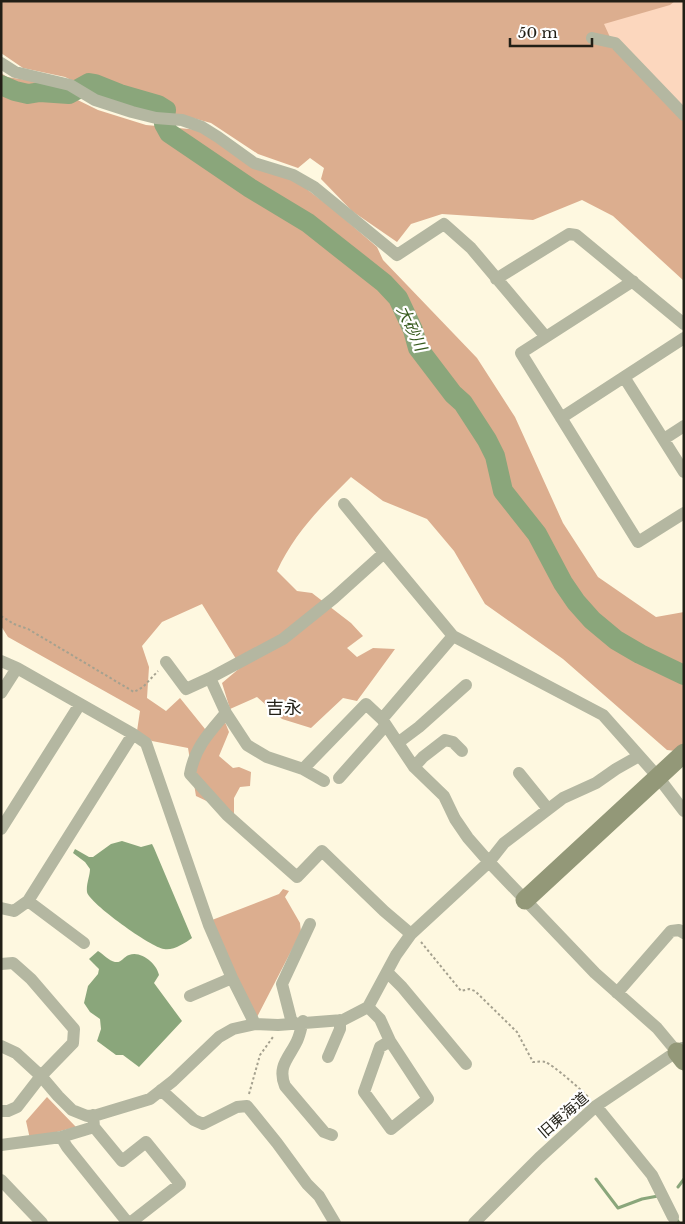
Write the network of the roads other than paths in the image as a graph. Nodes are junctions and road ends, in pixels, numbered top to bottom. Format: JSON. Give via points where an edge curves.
{"nodes":[{"id":1,"x":592,"y":38,"type":"dead end"},
{"id":2,"x":1,"y":63,"type":"edge"},
{"id":3,"x":684,"y":115,"type":"edge"},
{"id":4,"x":496,"y":279,"type":"junction"},
{"id":5,"x":633,"y":281,"type":"junction"},
{"id":6,"x":684,"y":324,"type":"edge"},
{"id":7,"x":546,"y":337,"type":"junction"},
{"id":8,"x":684,"y":338,"type":"edge"},
{"id":9,"x":624,"y":377,"type":"junction"},
{"id":10,"x":560,"y":418,"type":"junction"},
{"id":11,"x":684,"y":426,"type":"edge"},
{"id":12,"x":664,"y":439,"type":"junction"},
{"id":13,"x":684,"y":472,"type":"edge"},
{"id":14,"x":344,"y":504,"type":"dead end"},
{"id":15,"x":684,"y":513,"type":"edge"},
{"id":16,"x":384,"y":553,"type":"junction"},
{"id":17,"x":453,"y":636,"type":"junction"},
{"id":18,"x":1,"y":661,"type":"edge"},
{"id":19,"x":166,"y":662,"type":"road end"},
{"id":20,"x":17,"y":668,"type":"junction"},
{"id":21,"x":210,"y":678,"type":"junction"},
{"id":22,"x":466,"y":685,"type":"dead end"},
{"id":23,"x":1,"y":693,"type":"edge"},
{"id":24,"x":80,"y":704,"type":"junction"},
{"id":25,"x":226,"y":713,"type":"junction"},
{"id":26,"x":384,"y":722,"type":"junction"},
{"id":27,"x":132,"y":734,"type":"junction"},
{"id":28,"x":399,"y":742,"type":"junction"},
{"id":29,"x":462,"y":751,"type":"dead end"},
{"id":30,"x":684,"y":753,"type":"edge"},
{"id":31,"x":639,"y":756,"type":"junction"},
{"id":32,"x":414,"y":767,"type":"junction"},
{"id":33,"x":303,"y":769,"type":"junction"},
{"id":34,"x":519,"y":773,"type":"dead end"},
{"id":35,"x":658,"y":777,"type":"junction"},
{"id":36,"x":339,"y":778,"type":"dead end"},
{"id":37,"x":324,"y":780,"type":"dead end"},
{"id":38,"x":548,"y":809,"type":"junction"},
{"id":39,"x":684,"y":811,"type":"edge"},
{"id":40,"x":1,"y":829,"type":"edge"},
{"id":41,"x":489,"y":862,"type":"junction"},
{"id":42,"x":525,"y":900,"type":"junction"},
{"id":43,"x":28,"y":901,"type":"junction"},
{"id":44,"x":1,"y":908,"type":"edge"},
{"id":45,"x":310,"y":924,"type":"dead end"},
{"id":46,"x":684,"y":932,"type":"edge"},
{"id":47,"x":412,"y":934,"type":"junction"},
{"id":48,"x":84,"y":943,"type":"dead end"},
{"id":49,"x":1,"y":964,"type":"edge"},
{"id":50,"x":388,"y":972,"type":"junction"},
{"id":51,"x":232,"y":978,"type":"junction"},
{"id":52,"x":617,"y":993,"type":"junction"},
{"id":53,"x":190,"y":996,"type":"dead end"},
{"id":54,"x":368,"y":1007,"type":"junction"},
{"id":55,"x":340,"y":1020,"type":"junction"},
{"id":56,"x":298,"y":1022,"type":"junction"},
{"id":57,"x":255,"y":1024,"type":"junction"},
{"id":58,"x":390,"y":1041,"type":"junction"},
{"id":59,"x":1,"y":1046,"type":"edge"},
{"id":60,"x":681,"y":1053,"type":"edge"},
{"id":61,"x":328,"y":1057,"type":"dead end"},
{"id":62,"x":466,"y":1064,"type":"dead end"},
{"id":63,"x":41,"y":1076,"type":"junction"},
{"id":64,"x":161,"y":1090,"type":"junction"},
{"id":65,"x":596,"y":1106,"type":"junction"},
{"id":66,"x":1,"y":1111,"type":"edge"},
{"id":67,"x":94,"y":1121,"type":"junction"},
{"id":68,"x":332,"y":1135,"type":"dead end"},
{"id":69,"x":61,"y":1137,"type":"junction"},
{"id":70,"x":1,"y":1145,"type":"edge"},
{"id":71,"x":1,"y":1180,"type":"edge"},
{"id":72,"x":674,"y":1217,"type":"dead end"},
{"id":73,"x":40,"y":1222,"type":"edge"},
{"id":74,"x":129,"y":1223,"type":"edge"},
{"id":75,"x":335,"y":1223,"type":"edge"},
{"id":76,"x":474,"y":1223,"type":"edge"}],
"edges":[{"from":1,"to":3,"type":"street","via":[[615,43]]},
{"from":2,"to":4,"type":"street","via":[[15,72],[70,84],[95,100],[132,112],[182,120],[202,127],[254,163],[293,175],[314,187],[397,255],[444,224],[471,248]]},
{"from":4,"to":5,"type":"street","via":[[570,234],[576,235]]},
{"from":4,"to":7,"type":"street"},
{"from":5,"to":6,"type":"street"},
{"from":5,"to":7,"type":"street"},
{"from":7,"to":10,"type":"street","via":[[521,353]]},
{"from":8,"to":9,"type":"street"},
{"from":9,"to":10,"type":"street"},
{"from":9,"to":12,"type":"street"},
{"from":10,"to":15,"type":"street","via":[[638,542]]},
{"from":11,"to":12,"type":"street"},
{"from":12,"to":13,"type":"street"},
{"from":14,"to":16,"type":"street"},
{"from":16,"to":17,"type":"street"},
{"from":16,"to":21,"type":"street","via":[[283,639]]},
{"from":17,"to":26,"type":"street"},
{"from":17,"to":31,"type":"street","via":[[603,715]]},
{"from":18,"to":20,"type":"street"},
{"from":19,"to":21,"type":"street","via":[[186,689]]},
{"from":20,"to":23,"type":"street"},
{"from":20,"to":24,"type":"street"},
{"from":21,"to":25,"type":"street"},
{"from":22,"to":28,"type":"street"},
{"from":24,"to":27,"type":"street"},
{"from":24,"to":40,"type":"street"},
{"from":25,"to":33,"type":"street","via":[[247,745],[267,757]]},
{"from":25,"to":47,"type":"street","via":[[201,743],[190,774],[227,815],[297,877],[322,851]]},
{"from":26,"to":28,"type":"street"},
{"from":26,"to":33,"type":"street","via":[[366,704]]},
{"from":26,"to":36,"type":"street"},
{"from":27,"to":43,"type":"street"},
{"from":27,"to":51,"type":"street","via":[[146,743]]},
{"from":28,"to":32,"type":"street"},
{"from":29,"to":32,"type":"street","via":[[453,742],[445,740]]},
{"from":30,"to":35,"type":"street"},
{"from":31,"to":35,"type":"street"},
{"from":31,"to":38,"type":"street"},
{"from":32,"to":41,"type":"street","via":[[444,796],[455,819]]},
{"from":33,"to":37,"type":"street"},
{"from":34,"to":38,"type":"street"},
{"from":35,"to":39,"type":"street"},
{"from":35,"to":42,"type":"street"},
{"from":38,"to":41,"type":"street","via":[[504,842]]},
{"from":41,"to":42,"type":"street"},
{"from":41,"to":47,"type":"street"},
{"from":42,"to":52,"type":"street"},
{"from":43,"to":44,"type":"street","via":[[14,911]]},
{"from":43,"to":48,"type":"street"},
{"from":45,"to":56,"type":"street","via":[[282,984]]},
{"from":46,"to":52,"type":"street","via":[[671,931]]},
{"from":47,"to":50,"type":"street"},
{"from":49,"to":63,"type":"street","via":[[13,963],[31,979],[74,1029],[73,1043]]},
{"from":50,"to":54,"type":"street"},
{"from":50,"to":62,"type":"street"},
{"from":51,"to":53,"type":"street"},
{"from":51,"to":57,"type":"street"},
{"from":52,"to":60,"type":"street"},
{"from":54,"to":55,"type":"street"},
{"from":54,"to":58,"type":"street","via":[[380,1018]]},
{"from":55,"to":56,"type":"street"},
{"from":55,"to":61,"type":"street"},
{"from":56,"to":57,"type":"street"},
{"from":56,"to":68,"type":"street","via":[[298,1040],[282,1069],[282,1077],[285,1086],[324,1132]]},
{"from":57,"to":64,"type":"street","via":[[233,1029],[219,1037]]},
{"from":58,"to":58,"type":"street","via":[[428,1099],[391,1129],[364,1092],[380,1047]]},
{"from":59,"to":63,"type":"street","via":[[16,1053]]},
{"from":60,"to":65,"type":"street","name":"旧東海道"},
{"from":63,"to":66,"type":"street","via":[[17,1107]]},
{"from":63,"to":67,"type":"street","via":[[72,1110]]},
{"from":64,"to":67,"type":"street","via":[[150,1099]]},
{"from":64,"to":75,"type":"street","via":[[194,1120],[203,1124],[237,1107],[247,1106],[319,1196]]},
{"from":65,"to":72,"type":"street","via":[[652,1175]]},
{"from":65,"to":76,"type":"street","name":"旧東海道"},
{"from":67,"to":69,"type":"street"},
{"from":67,"to":74,"type":"street","via":[[122,1161],[146,1142],[180,1184]]},
{"from":69,"to":70,"type":"street"},
{"from":69,"to":74,"type":"street"},
{"from":71,"to":73,"type":"street"}]}
